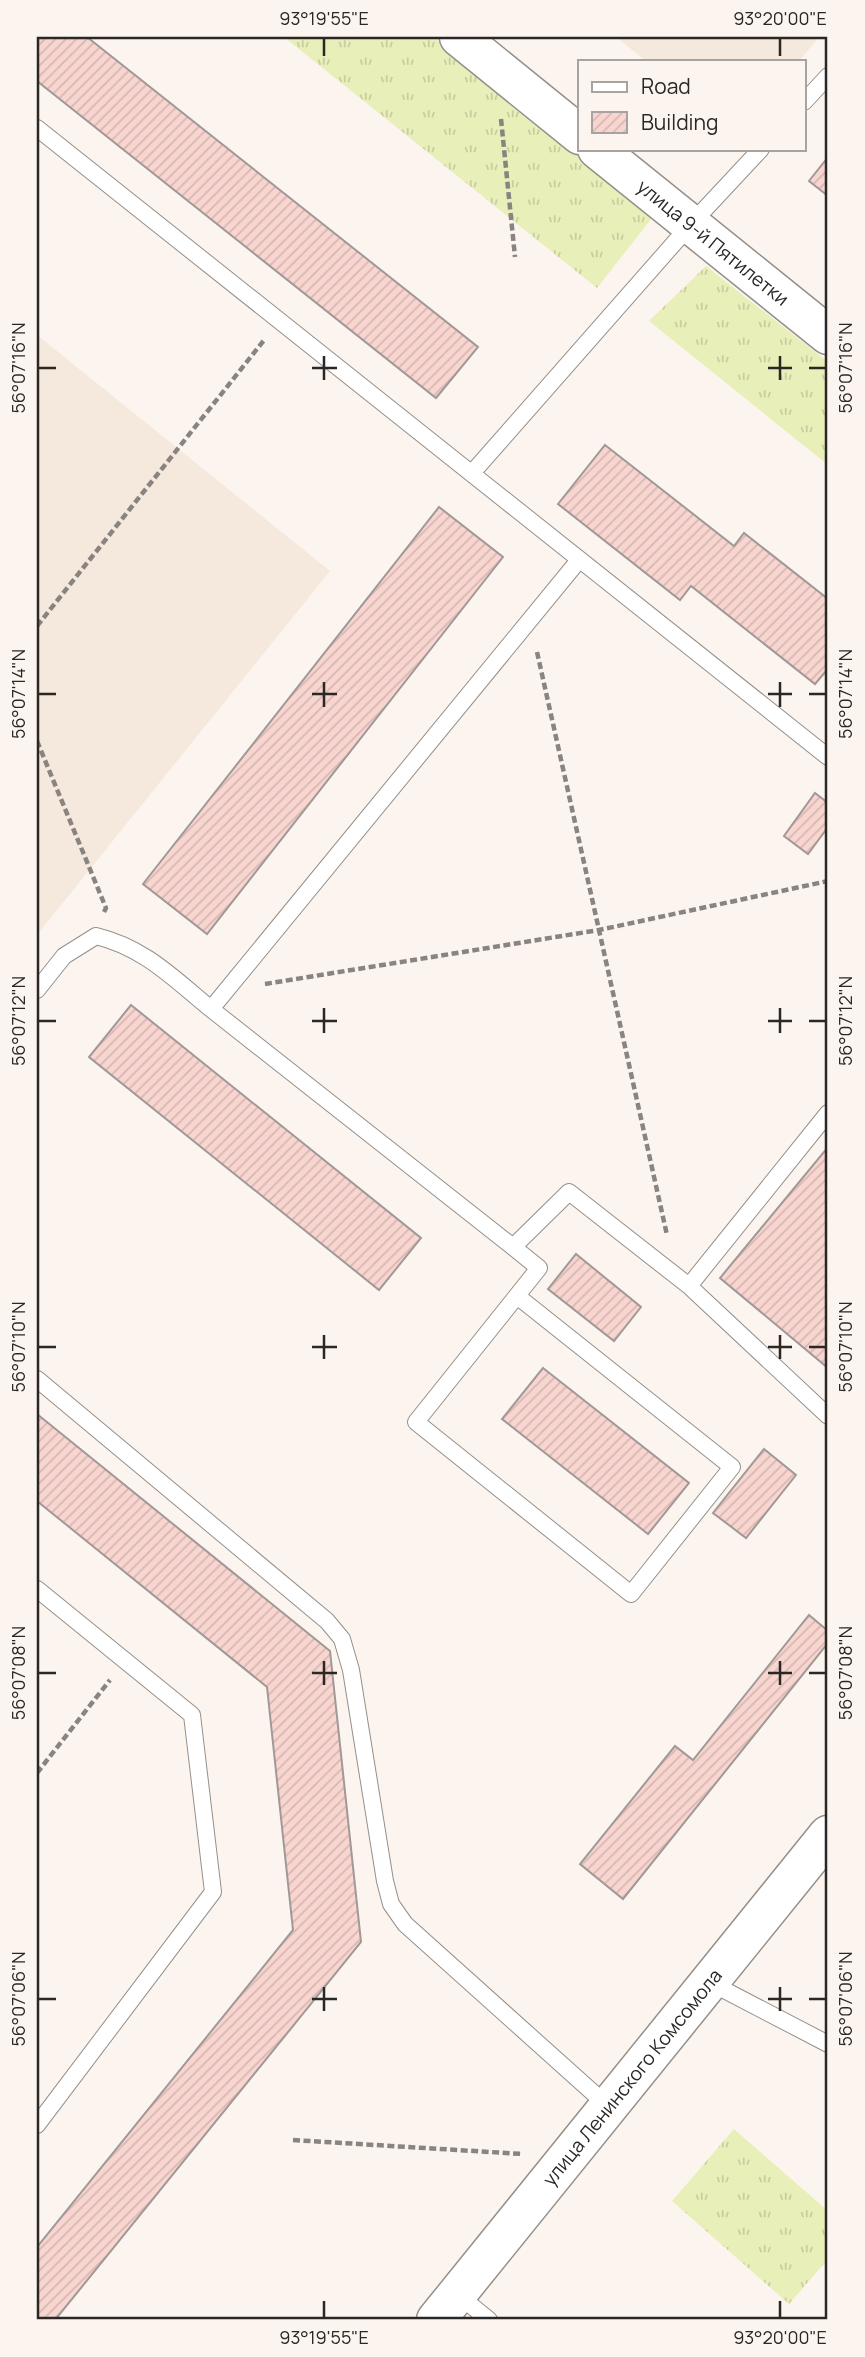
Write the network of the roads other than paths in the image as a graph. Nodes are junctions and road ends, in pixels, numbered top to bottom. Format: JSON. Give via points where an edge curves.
{"nodes":[{"id":1,"x":459,"y":37,"type":"edge"},
{"id":2,"x":828,"y":76,"type":"edge"},
{"id":3,"x":806,"y":100,"type":"edge"},
{"id":4,"x":37,"y":128,"type":"edge"},
{"id":5,"x":578,"y":133,"type":"edge"},
{"id":6,"x":598,"y":150,"type":"edge"},
{"id":7,"x":760,"y":150,"type":"edge"},
{"id":8,"x":691,"y":224,"type":"junction"},
{"id":9,"x":828,"y":335,"type":"edge"},
{"id":10,"x":472,"y":473,"type":"junction"},
{"id":11,"x":579,"y":560,"type":"junction"},
{"id":12,"x":828,"y":757,"type":"edge"},
{"id":13,"x":37,"y":990,"type":"edge"},
{"id":14,"x":211,"y":1009,"type":"junction"},
{"id":15,"x":828,"y":1113,"type":"edge"},
{"id":16,"x":513,"y":1247,"type":"junction"},
{"id":17,"x":689,"y":1286,"type":"junction"},
{"id":18,"x":517,"y":1296,"type":"junction"},
{"id":19,"x":37,"y":1379,"type":"edge"},
{"id":20,"x":828,"y":1416,"type":"edge"},
{"id":21,"x":37,"y":1589,"type":"edge"},
{"id":22,"x":828,"y":1835,"type":"edge"},
{"id":23,"x":708,"y":1982,"type":"junction"},
{"id":24,"x":828,"y":2044,"type":"edge"},
{"id":25,"x":609,"y":2107,"type":"junction"},
{"id":26,"x":37,"y":2125,"type":"edge"},
{"id":27,"x":446,"y":2307,"type":"edge"},
{"id":28,"x":489,"y":2320,"type":"edge"}],
"edges":[{"from":1,"to":5,"type":"main road"},
{"from":2,"to":3,"type":"lane"},
{"from":4,"to":10,"type":"lane"},
{"from":6,"to":8,"type":"main road","name":"улица 9-й Пятилетки"},
{"from":7,"to":8,"type":"lane"},
{"from":8,"to":9,"type":"main road","name":"улица 9-й Пятилетки"},
{"from":8,"to":10,"type":"lane"},
{"from":10,"to":11,"type":"lane"},
{"from":11,"to":12,"type":"lane"},
{"from":11,"to":14,"type":"lane"},
{"from":13,"to":14,"type":"lane","via":[[64,956],[96,936],[146,955]]},
{"from":14,"to":16,"type":"lane"},
{"from":15,"to":17,"type":"lane"},
{"from":16,"to":17,"type":"lane","via":[[569,1192]]},
{"from":16,"to":18,"type":"lane","via":[[539,1268]]},
{"from":17,"to":20,"type":"lane"},
{"from":18,"to":18,"type":"lane","via":[[415,1422],[631,1594],[732,1467]]},
{"from":19,"to":25,"type":"lane","via":[[327,1621],[342,1639],[391,1904],[405,1924]]},
{"from":21,"to":26,"type":"lane","via":[[192,1715],[214,1892]]},
{"from":22,"to":23,"type":"main road","name":"улица Ленинского Комсомола"},
{"from":23,"to":24,"type":"lane"},
{"from":23,"to":25,"type":"main road","name":"улица Ленинского Комсомола"},
{"from":25,"to":27,"type":"main road","name":"улица Ленинского Комсомола"},
{"from":27,"to":28,"type":"lane"}]}
